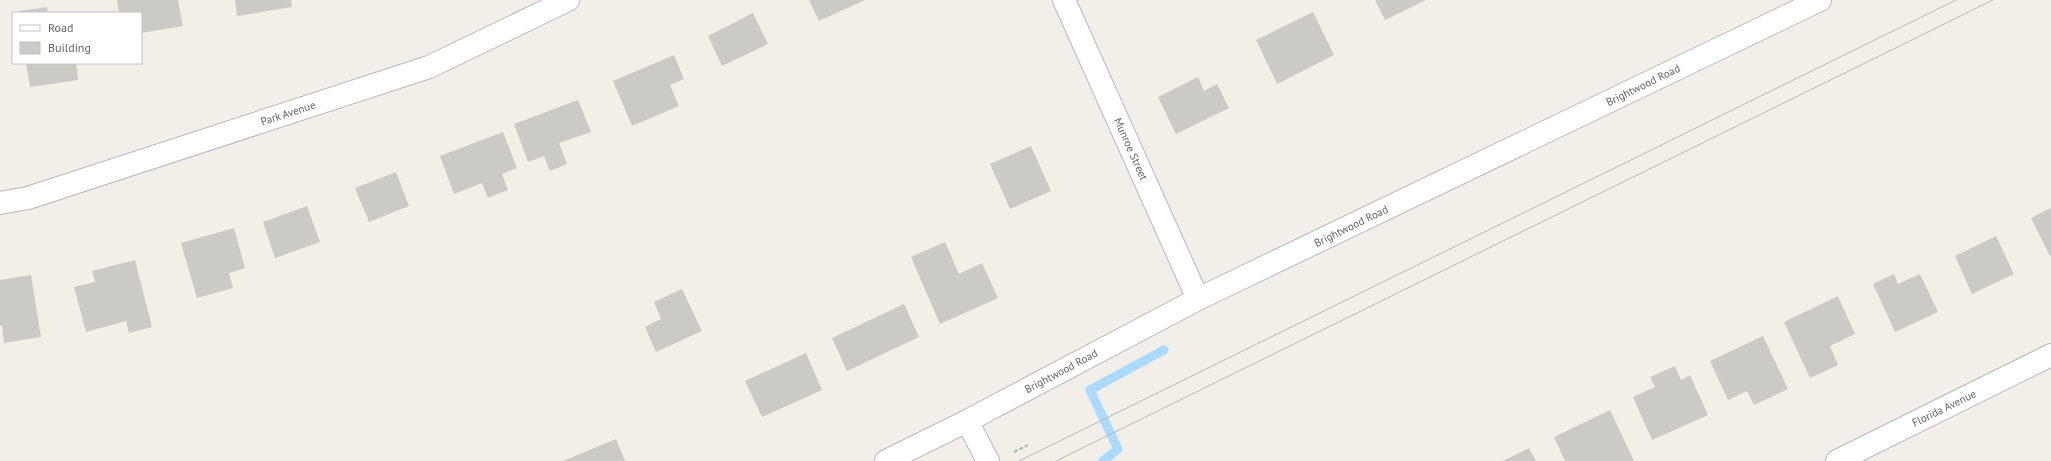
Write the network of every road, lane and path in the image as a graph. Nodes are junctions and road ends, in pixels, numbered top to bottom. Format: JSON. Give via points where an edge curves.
{"nodes":[{"id":1,"x":568,"y":0,"type":"edge"},
{"id":2,"x":1064,"y":0,"type":"edge"},
{"id":3,"x":1820,"y":0,"type":"edge"},
{"id":4,"x":0,"y":203,"type":"edge"},
{"id":5,"x":1198,"y":299,"type":"junction"},
{"id":6,"x":2051,"y":355,"type":"edge"},
{"id":7,"x":967,"y":421,"type":"junction"},
{"id":8,"x":886,"y":461,"type":"edge"},
{"id":9,"x":988,"y":461,"type":"edge"},
{"id":10,"x":1837,"y":461,"type":"edge"}],
"edges":[{"from":1,"to":4,"type":"street","name":"Park Avenue","via":[[429,67],[28,198]]},
{"from":2,"to":5,"type":"street","name":"Munroe Street"},
{"from":3,"to":5,"type":"street","name":"Brightwood Road"},
{"from":5,"to":7,"type":"street","name":"Brightwood Road"},
{"from":6,"to":10,"type":"street","name":"Florida Avenue"},
{"from":7,"to":8,"type":"street","name":"Brightwood Road"},
{"from":7,"to":9,"type":"street"}]}
